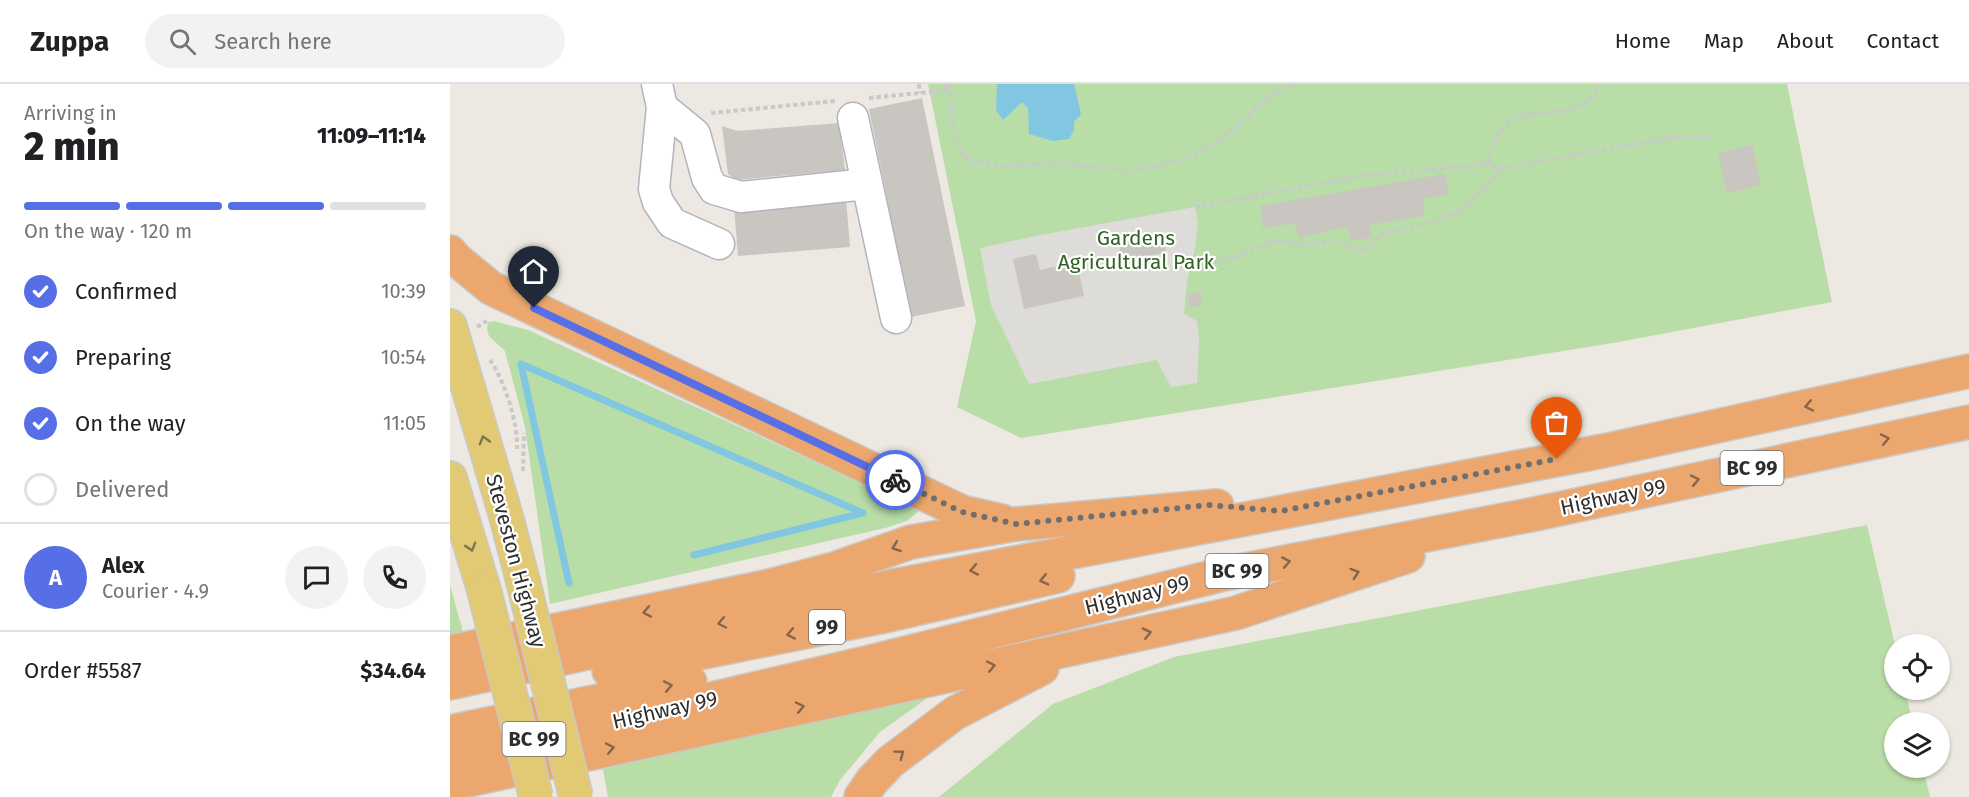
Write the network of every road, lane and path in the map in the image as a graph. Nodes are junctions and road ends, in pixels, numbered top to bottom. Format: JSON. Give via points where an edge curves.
{"nodes":[{"id":1,"x":920,"y":84,"type":"edge"},
{"id":2,"x":945,"y":84,"type":"edge"},
{"id":3,"x":952,"y":84,"type":"edge"},
{"id":4,"x":1295,"y":84,"type":"edge"},
{"id":5,"x":1601,"y":84,"type":"edge"},
{"id":6,"x":952,"y":90,"type":"junction"},
{"id":7,"x":946,"y":91,"type":"junction"},
{"id":8,"x":920,"y":93,"type":"junction"},
{"id":9,"x":660,"y":96,"type":"edge"},
{"id":10,"x":851,"y":106,"type":"junction"},
{"id":11,"x":710,"y":113,"type":"dead end"},
{"id":12,"x":1710,"y":137,"type":"dead end"},
{"id":13,"x":1487,"y":164,"type":"junction"},
{"id":14,"x":1500,"y":168,"type":"junction"},
{"id":15,"x":867,"y":184,"type":"junction"},
{"id":16,"x":1195,"y":207,"type":"dead end"},
{"id":17,"x":719,"y":244,"type":"dead end"},
{"id":18,"x":450,"y":252,"type":"edge"},
{"id":19,"x":1192,"y":260,"type":"dead end"},
{"id":20,"x":450,"y":288,"type":"edge"},
{"id":21,"x":491,"y":288,"type":"junction"},
{"id":22,"x":896,"y":318,"type":"dead end"},
{"id":23,"x":487,"y":321,"type":"dead end"},
{"id":24,"x":463,"y":327,"type":"edge"},
{"id":25,"x":488,"y":356,"type":"dead end"},
{"id":26,"x":1969,"y":371,"type":"edge"},
{"id":27,"x":1969,"y":422,"type":"edge"},
{"id":28,"x":516,"y":454,"type":"dead end"},
{"id":29,"x":450,"y":478,"type":"edge"},
{"id":30,"x":1281,"y":511,"type":"junction"},
{"id":31,"x":1535,"y":514,"type":"junction"},
{"id":32,"x":1016,"y":524,"type":"junction"},
{"id":33,"x":1197,"y":528,"type":"junction"},
{"id":34,"x":943,"y":643,"type":"junction"},
{"id":35,"x":1090,"y":645,"type":"junction"},
{"id":36,"x":450,"y":652,"type":"edge"},
{"id":37,"x":450,"y":683,"type":"edge"},
{"id":38,"x":450,"y":703,"type":"edge"},
{"id":39,"x":450,"y":732,"type":"edge"},
{"id":40,"x":450,"y":756,"type":"edge"},
{"id":41,"x":450,"y":784,"type":"edge"},
{"id":42,"x":536,"y":797,"type":"edge"},
{"id":43,"x":576,"y":797,"type":"edge"},
{"id":44,"x":861,"y":797,"type":"edge"}],
"edges":[{"from":1,"to":8,"type":"path"},
{"from":2,"to":7,"type":"path"},
{"from":3,"to":6,"type":"path"},
{"from":4,"to":6,"type":"path","via":[[1272,94],[1221,140],[1191,157],[1127,171],[1064,163],[1001,165],[970,160],[961,152],[955,133]]},
{"from":5,"to":13,"type":"path","via":[[1592,100],[1569,110],[1509,121],[1498,134]]},
{"from":6,"to":7,"type":"path"},
{"from":7,"to":8,"type":"path"},
{"from":8,"to":10,"type":"path"},
{"from":9,"to":15,"type":"lane","via":[[695,134],[707,178],[714,189],[741,197]]},
{"from":9,"to":17,"type":"lane","via":[[654,189],[658,202],[672,223]]},
{"from":10,"to":11,"type":"path"},
{"from":10,"to":15,"type":"lane"},
{"from":12,"to":14,"type":"path","via":[[1677,137]]},
{"from":13,"to":14,"type":"path"},
{"from":13,"to":16,"type":"path","via":[[1360,176]]},
{"from":14,"to":19,"type":"path","via":[[1458,213],[1383,234],[1362,252],[1335,242],[1299,245],[1273,241],[1227,259]]},
{"from":15,"to":22,"type":"lane"},
{"from":18,"to":21,"type":"highway"},
{"from":20,"to":21,"type":"highway"},
{"from":21,"to":32,"type":"highway","via":[[962,512]]},
{"from":23,"to":24,"type":"path"},
{"from":43,"to":24,"type":"main road","name":"Steveston Highway","one_way":true,"bridge":true},
{"from":25,"to":28,"type":"path","via":[[500,375],[517,435]]},
{"from":26,"to":30,"type":"highway","number":"BC 99","one_way":true,"via":[[1603,451]]},
{"from":31,"to":27,"type":"highway","name":"Highway 99","number":"BC 99","one_way":true},
{"from":29,"to":42,"type":"main road","name":"Steveston Highway","one_way":true,"bridge":true,"via":[[484,590]]},
{"from":30,"to":32,"type":"highway","via":[[1209,505]]},
{"from":30,"to":33,"type":"highway","number":"BC 99"},
{"from":34,"to":31,"type":"highway","name":"Highway 99","number":"BC 99","one_way":true,"via":[[1224,574]]},
{"from":35,"to":31,"type":"highway","one_way":true,"via":[[1236,613]]},
{"from":32,"to":36,"type":"highway","one_way":true,"via":[[912,542],[770,586]]},
{"from":33,"to":37,"type":"highway","number":"BC 99","one_way":true,"via":[[883,588]]},
{"from":33,"to":38,"type":"highway","number":"99","one_way":true,"via":[[1146,556],[889,615]]},
{"from":39,"to":34,"type":"highway","number":"99","one_way":true,"via":[[878,644]]},
{"from":34,"to":40,"type":"highway","name":"Highway 99","number":"BC 99","via":[[641,716]]},
{"from":41,"to":35,"type":"highway","one_way":true},
{"from":44,"to":35,"type":"highway","one_way":true,"via":[[890,762],[956,713]]}]}
